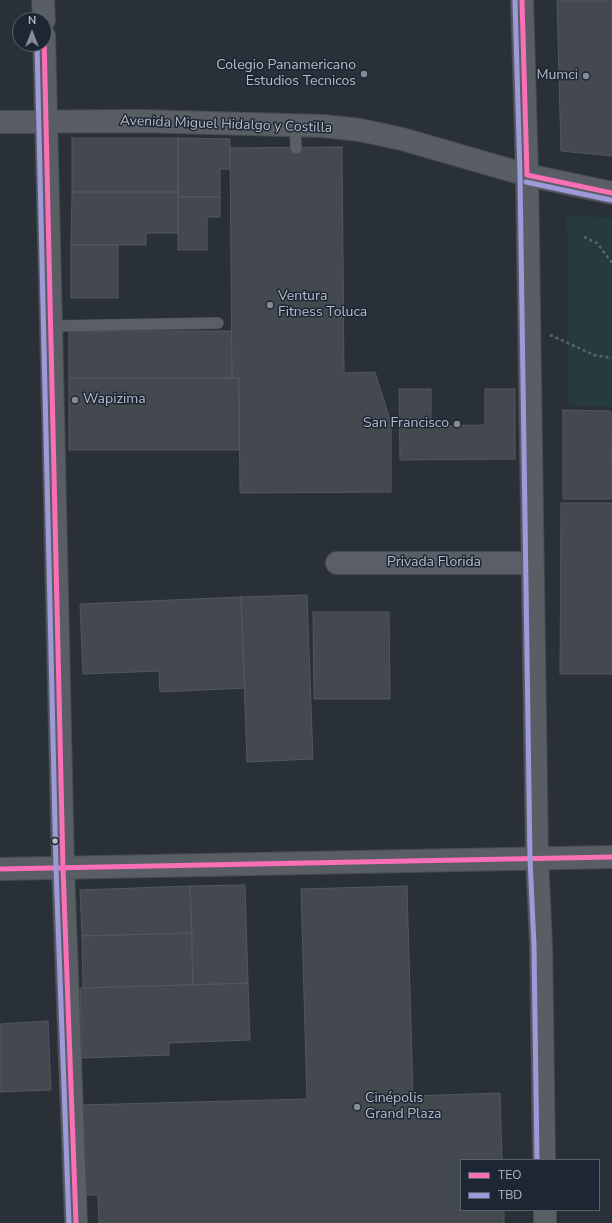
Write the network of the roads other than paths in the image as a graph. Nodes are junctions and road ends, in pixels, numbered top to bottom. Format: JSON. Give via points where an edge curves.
{"nodes":[{"id":1,"x":43,"y":0,"type":"edge"},
{"id":2,"x":522,"y":0,"type":"edge"},
{"id":3,"x":44,"y":12,"type":"edge"},
{"id":4,"x":45,"y":52,"type":"edge"},
{"id":5,"x":0,"y":122,"type":"edge"},
{"id":6,"x":47,"y":122,"type":"junction"},
{"id":7,"x":295,"y":124,"type":"junction"},
{"id":8,"x":296,"y":148,"type":"dead end"},
{"id":9,"x":527,"y":175,"type":"junction"},
{"id":10,"x":612,"y":193,"type":"edge"},
{"id":11,"x":218,"y":323,"type":"dead end"},
{"id":12,"x":52,"y":326,"type":"junction"},
{"id":13,"x":337,"y":563,"type":"dead end"},
{"id":14,"x":532,"y":563,"type":"junction"},
{"id":15,"x":612,"y":857,"type":"edge"},
{"id":16,"x":537,"y":859,"type":"junction"},
{"id":17,"x":62,"y":868,"type":"junction"},
{"id":18,"x":0,"y":869,"type":"edge"},
{"id":19,"x":544,"y":1159,"type":"edge"},
{"id":20,"x":545,"y":1211,"type":"edge"},
{"id":21,"x":76,"y":1223,"type":"edge"},
{"id":22,"x":545,"y":1223,"type":"edge"}],
"edges":[{"from":1,"to":3,"type":"main road"},
{"from":2,"to":9,"type":"main road"},
{"from":4,"to":6,"type":"main road"},
{"from":5,"to":6,"type":"main road","name":"Avenida Miguel Hidalgo y Costilla"},
{"from":6,"to":7,"type":"main road","name":"Avenida Miguel Hidalgo y Costilla"},
{"from":6,"to":12,"type":"main road"},
{"from":7,"to":8,"type":"lane"},
{"from":7,"to":9,"type":"main road","name":"Avenida Miguel Hidalgo y Costilla","via":[[360,130],[402,139]]},
{"from":9,"to":10,"type":"main road","name":"Avenida Miguel Hidalgo y Costilla"},
{"from":9,"to":14,"type":"main road"},
{"from":11,"to":12,"type":"lane"},
{"from":12,"to":17,"type":"main road"},
{"from":13,"to":14,"type":"street","name":"Privada Florida"},
{"from":14,"to":16,"type":"main road"},
{"from":15,"to":16,"type":"main road"},
{"from":16,"to":17,"type":"main road"},
{"from":16,"to":19,"type":"main road"},
{"from":17,"to":18,"type":"main road"},
{"from":17,"to":21,"type":"main road"},
{"from":20,"to":22,"type":"main road"}]}
